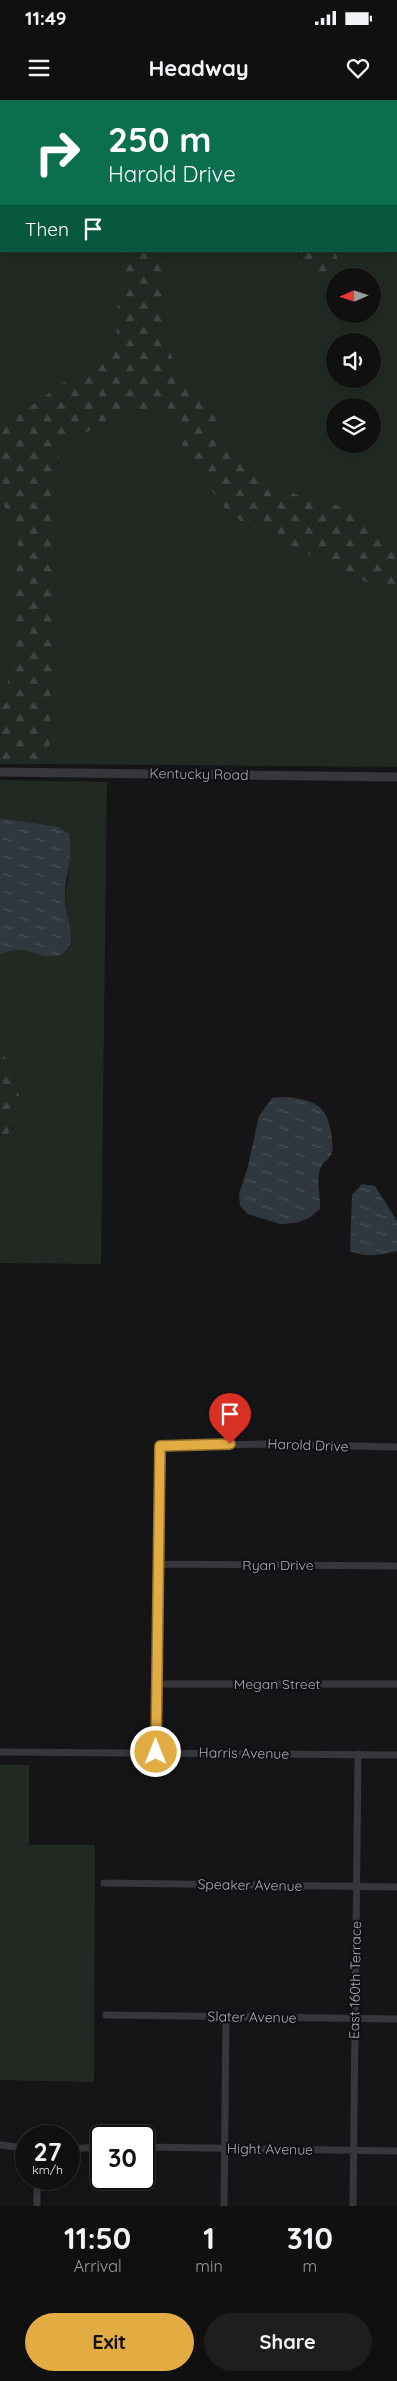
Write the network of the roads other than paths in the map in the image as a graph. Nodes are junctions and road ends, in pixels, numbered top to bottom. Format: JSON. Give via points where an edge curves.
{"nodes":[{"id":1,"x":0,"y":772,"type":"edge"},
{"id":2,"x":397,"y":777,"type":"edge"},
{"id":3,"x":397,"y":1447,"type":"edge"},
{"id":4,"x":159,"y":1564,"type":"junction"},
{"id":5,"x":397,"y":1566,"type":"edge"},
{"id":6,"x":157,"y":1684,"type":"junction"},
{"id":7,"x":397,"y":1684,"type":"edge"},
{"id":8,"x":0,"y":1752,"type":"edge"},
{"id":9,"x":156,"y":1752,"type":"junction"},
{"id":10,"x":358,"y":1754,"type":"junction"},
{"id":11,"x":397,"y":1755,"type":"edge"},
{"id":12,"x":104,"y":1883,"type":"dead end"},
{"id":13,"x":356,"y":1886,"type":"junction"},
{"id":14,"x":397,"y":1887,"type":"edge"},
{"id":15,"x":106,"y":2015,"type":"dead end"},
{"id":16,"x":226,"y":2017,"type":"junction"},
{"id":17,"x":355,"y":2018,"type":"junction"},
{"id":18,"x":397,"y":2019,"type":"edge"},
{"id":19,"x":0,"y":2145,"type":"edge"},
{"id":20,"x":15,"y":2147,"type":"edge"},
{"id":21,"x":155,"y":2147,"type":"edge"},
{"id":22,"x":225,"y":2148,"type":"junction"},
{"id":23,"x":354,"y":2150,"type":"junction"},
{"id":24,"x":397,"y":2151,"type":"edge"},
{"id":25,"x":37,"y":2190,"type":"edge"},
{"id":26,"x":36,"y":2206,"type":"edge"},
{"id":27,"x":224,"y":2206,"type":"edge"},
{"id":28,"x":353,"y":2206,"type":"edge"}],
"edges":[{"from":1,"to":2,"type":"street","name":"Kentucky Road"},
{"from":3,"to":4,"type":"street","name":"Harold Drive","via":[[160,1446]]},
{"from":4,"to":5,"type":"street","name":"Ryan Drive"},
{"from":4,"to":6,"type":"street"},
{"from":6,"to":7,"type":"street","name":"Megan Street"},
{"from":6,"to":9,"type":"street"},
{"from":8,"to":9,"type":"street","name":"Harris Avenue"},
{"from":9,"to":10,"type":"street","name":"Harris Avenue"},
{"from":10,"to":11,"type":"street","name":"Harris Avenue"},
{"from":10,"to":13,"type":"street","name":"East 160th Terrace"},
{"from":12,"to":13,"type":"street","name":"Speaker Avenue"},
{"from":13,"to":14,"type":"street","name":"Speaker Avenue"},
{"from":13,"to":17,"type":"street","name":"East 160th Terrace"},
{"from":15,"to":16,"type":"street","name":"Slater Avenue"},
{"from":16,"to":17,"type":"street","name":"Slater Avenue"},
{"from":16,"to":22,"type":"street"},
{"from":17,"to":18,"type":"street","name":"Slater Avenue"},
{"from":17,"to":23,"type":"street","name":"East 160th Terrace"},
{"from":19,"to":20,"type":"street"},
{"from":21,"to":22,"type":"street","name":"Hight Avenue"},
{"from":22,"to":23,"type":"street","name":"Hight Avenue"},
{"from":22,"to":27,"type":"street"},
{"from":23,"to":24,"type":"street","name":"Hight Avenue"},
{"from":23,"to":28,"type":"street","name":"East 160th Terrace"},
{"from":25,"to":26,"type":"street"}]}
